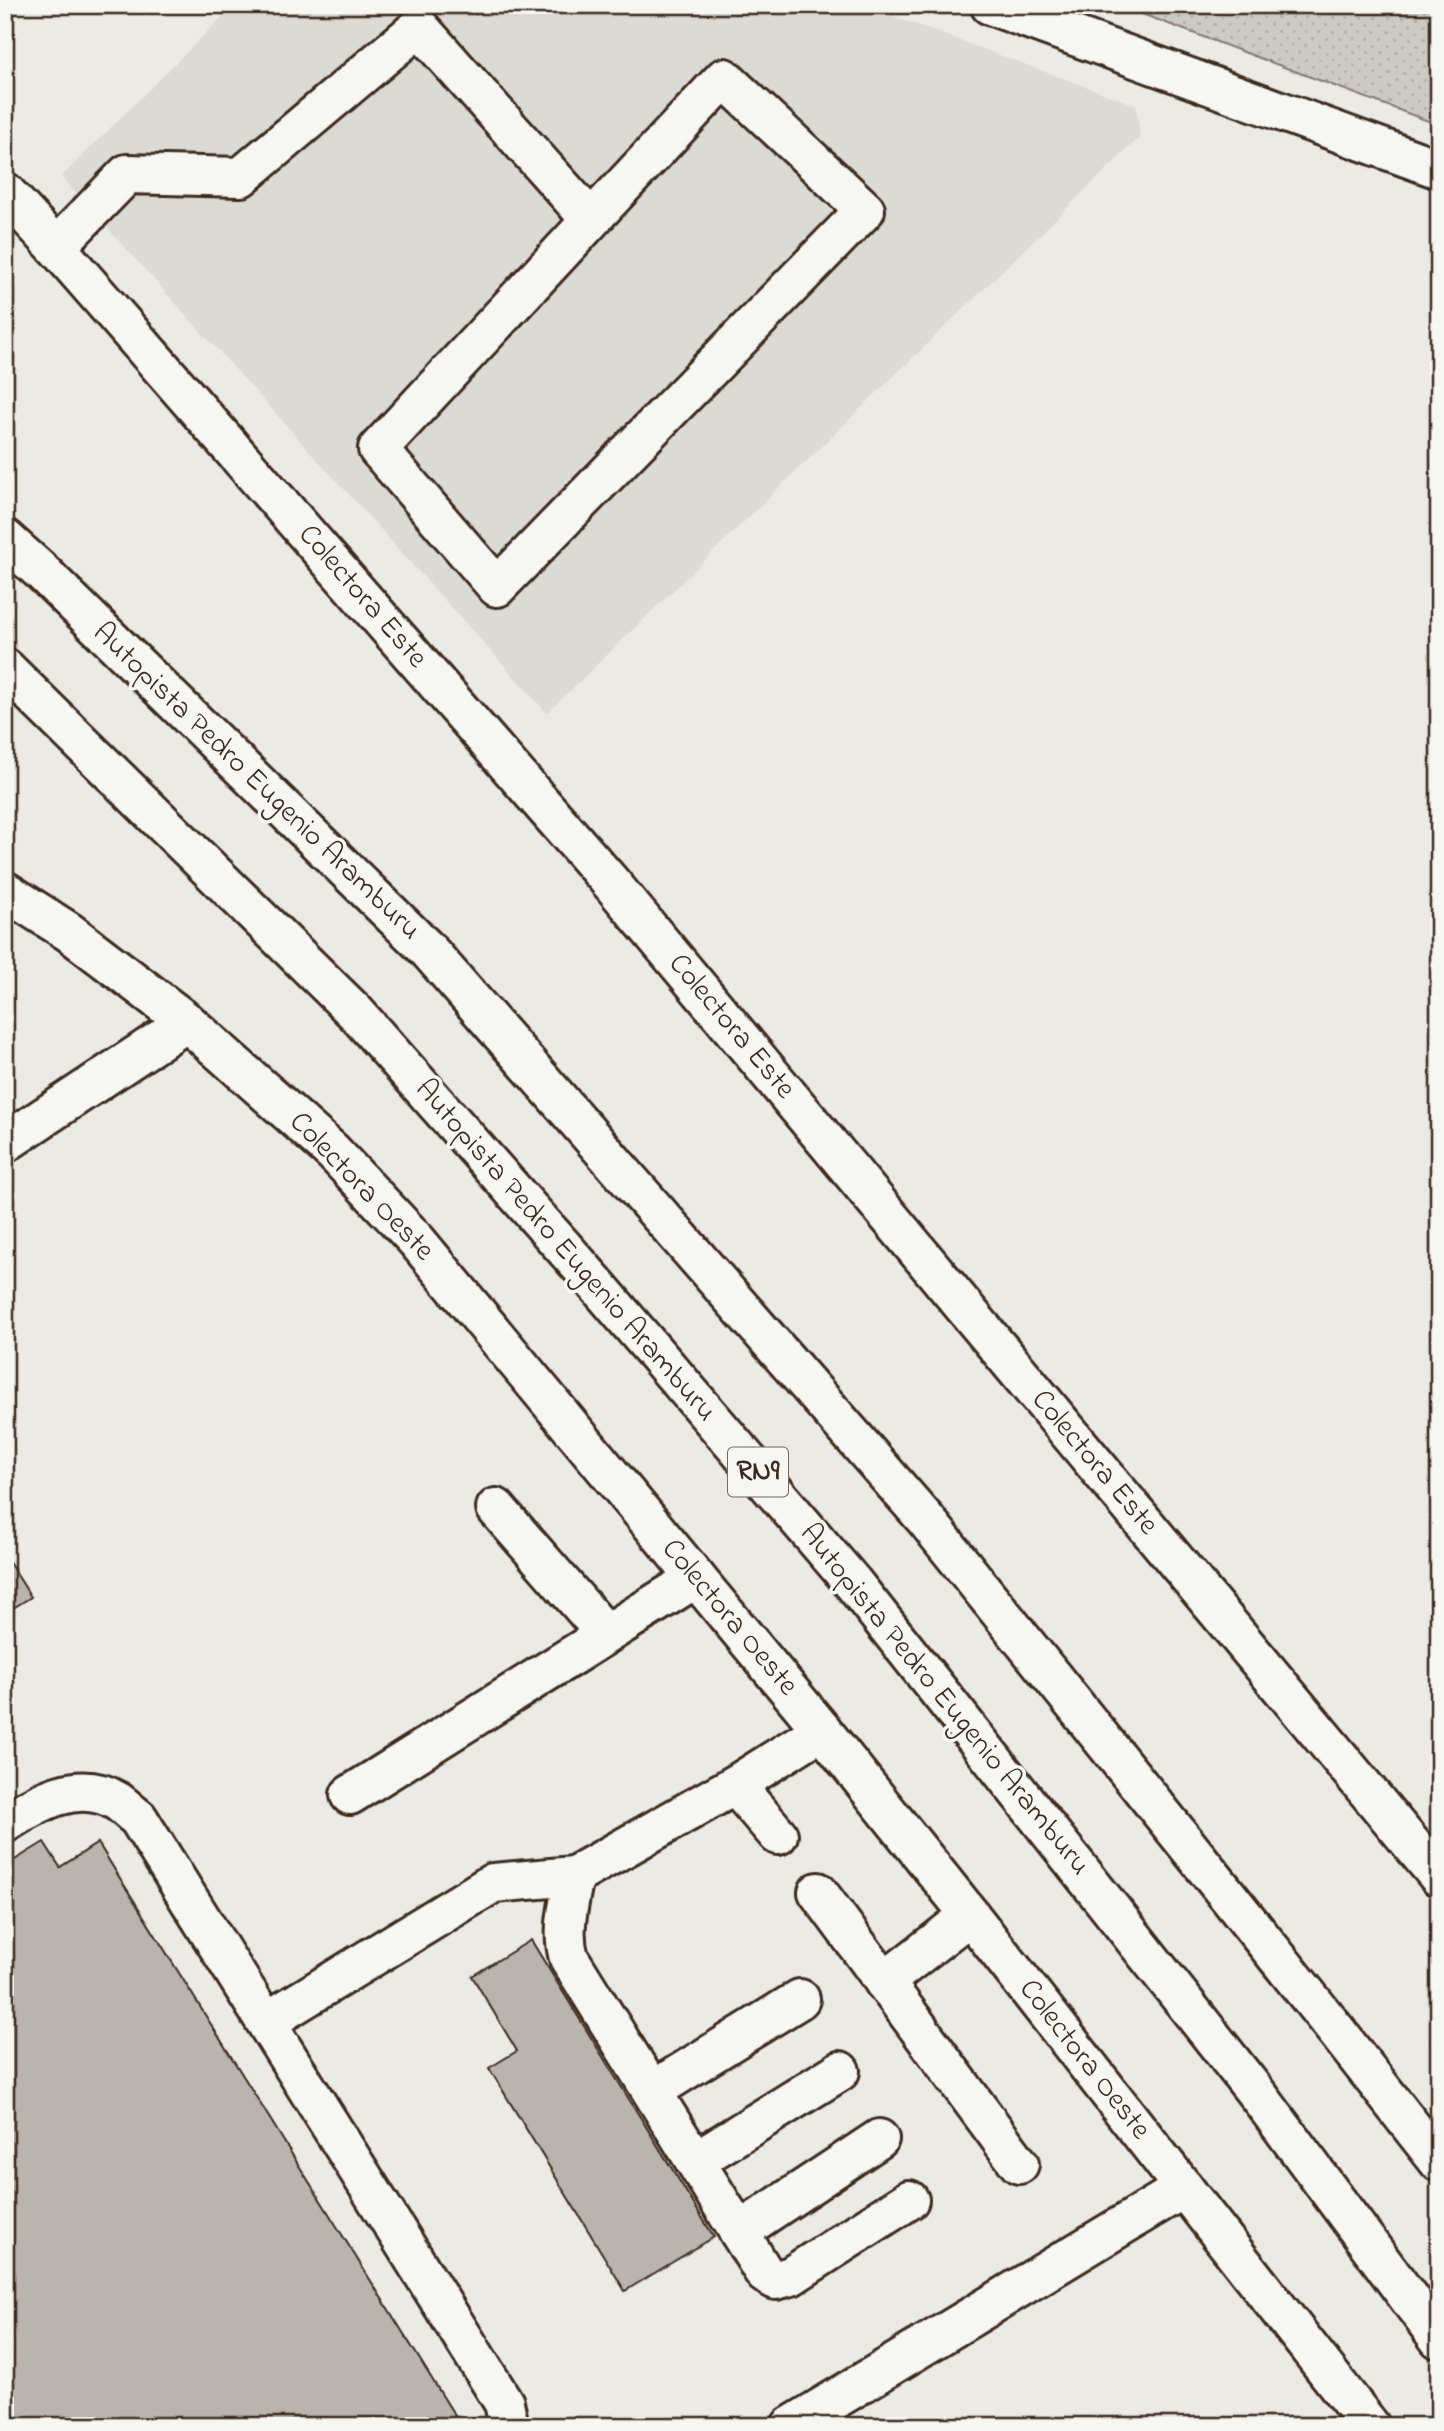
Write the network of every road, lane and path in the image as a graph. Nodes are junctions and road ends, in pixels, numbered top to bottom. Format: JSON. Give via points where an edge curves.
{"nodes":[{"id":1,"x":990,"y":5,"type":"edge"},
{"id":2,"x":1439,"y":169,"type":"edge"},
{"id":3,"x":5,"y":192,"type":"edge"},
{"id":4,"x":591,"y":220,"type":"junction"},
{"id":5,"x":56,"y":247,"type":"junction"},
{"id":6,"x":5,"y":539,"type":"edge"},
{"id":7,"x":5,"y":668,"type":"edge"},
{"id":8,"x":5,"y":891,"type":"edge"},
{"id":9,"x":187,"y":1022,"type":"junction"},
{"id":10,"x":5,"y":1143,"type":"edge"},
{"id":11,"x":496,"y":1508,"type":"dead end"},
{"id":12,"x":696,"y":1577,"type":"junction"},
{"id":13,"x":606,"y":1634,"type":"junction"},
{"id":14,"x":822,"y":1730,"type":"junction"},
{"id":15,"x":734,"y":1785,"type":"junction"},
{"id":16,"x":350,"y":1794,"type":"dead end"},
{"id":17,"x":5,"y":1823,"type":"edge"},
{"id":18,"x":778,"y":1835,"type":"dead end"},
{"id":19,"x":574,"y":1877,"type":"junction"},
{"id":20,"x":1439,"y":1877,"type":"edge"},
{"id":21,"x":818,"y":1892,"type":"dead end"},
{"id":22,"x":970,"y":1915,"type":"junction"},
{"id":23,"x":884,"y":1982,"type":"junction"},
{"id":24,"x":800,"y":1999,"type":"dead end"},
{"id":25,"x":266,"y":2022,"type":"junction"},
{"id":26,"x":840,"y":2071,"type":"dead end"},
{"id":27,"x":652,"y":2091,"type":"junction"},
{"id":28,"x":880,"y":2139,"type":"dead end"},
{"id":29,"x":695,"y":2161,"type":"junction"},
{"id":30,"x":1439,"y":2162,"type":"edge"},
{"id":31,"x":1019,"y":2164,"type":"dead end"},
{"id":32,"x":1184,"y":2188,"type":"junction"},
{"id":33,"x":909,"y":2200,"type":"dead end"},
{"id":34,"x":739,"y":2232,"type":"junction"},
{"id":35,"x":1439,"y":2339,"type":"edge"},
{"id":36,"x":509,"y":2426,"type":"edge"},
{"id":37,"x":791,"y":2426,"type":"edge"},
{"id":38,"x":1370,"y":2426,"type":"edge"}],
"edges":[{"from":1,"to":2,"type":"main road"},
{"from":3,"to":5,"type":"main road","name":"Colectora Este"},
{"from":4,"to":4,"type":"main road","via":[[378,449],[497,587],[865,210],[724,78]]},
{"from":4,"to":5,"type":"main road","via":[[419,27],[241,177],[127,174]]},
{"from":5,"to":20,"type":"main road","name":"Colectora Este","via":[[612,884]]},
{"from":6,"to":30,"type":"main road","name":"Autopista Pedro Eugenio Aramburu","via":[[428,950],[927,1521]]},
{"from":7,"to":35,"type":"main road","name":"Autopista Pedro Eugenio Aramburu","number":"RN9","via":[[356,1013],[792,1510],[1261,2099]]},
{"from":8,"to":9,"type":"main road","name":"Colectora Oeste","via":[[69,932]]},
{"from":9,"to":10,"type":"main road"},
{"from":9,"to":12,"type":"main road","name":"Colectora Oeste","via":[[333,1153],[416,1240]]},
{"from":11,"to":13,"type":"main road"},
{"from":12,"to":13,"type":"main road"},
{"from":12,"to":14,"type":"main road","name":"Colectora Oeste"},
{"from":13,"to":16,"type":"main road"},
{"from":14,"to":15,"type":"main road"},
{"from":14,"to":22,"type":"main road","name":"Colectora Oeste"},
{"from":15,"to":18,"type":"main road"},
{"from":15,"to":19,"type":"main road"},
{"from":17,"to":25,"type":"main road","via":[[38,1802],[65,1792],[92,1792],[116,1800],[138,1818]]},
{"from":19,"to":25,"type":"main road","via":[[494,1883]]},
{"from":19,"to":27,"type":"main road","via":[[565,1928],[569,1958]]},
{"from":21,"to":23,"type":"main road"},
{"from":22,"to":23,"type":"main road"},
{"from":22,"to":32,"type":"main road","name":"Colectora Oeste"},
{"from":23,"to":31,"type":"main road"},
{"from":24,"to":27,"type":"main road"},
{"from":25,"to":36,"type":"main road","via":[[503,2403]]},
{"from":26,"to":29,"type":"main road"},
{"from":27,"to":29,"type":"main road"},
{"from":28,"to":34,"type":"main road"},
{"from":29,"to":34,"type":"main road"},
{"from":32,"to":37,"type":"main road"},
{"from":32,"to":38,"type":"main road","name":"Colectora Oeste"},
{"from":33,"to":34,"type":"main road","via":[[784,2279],[765,2274]]}]}
